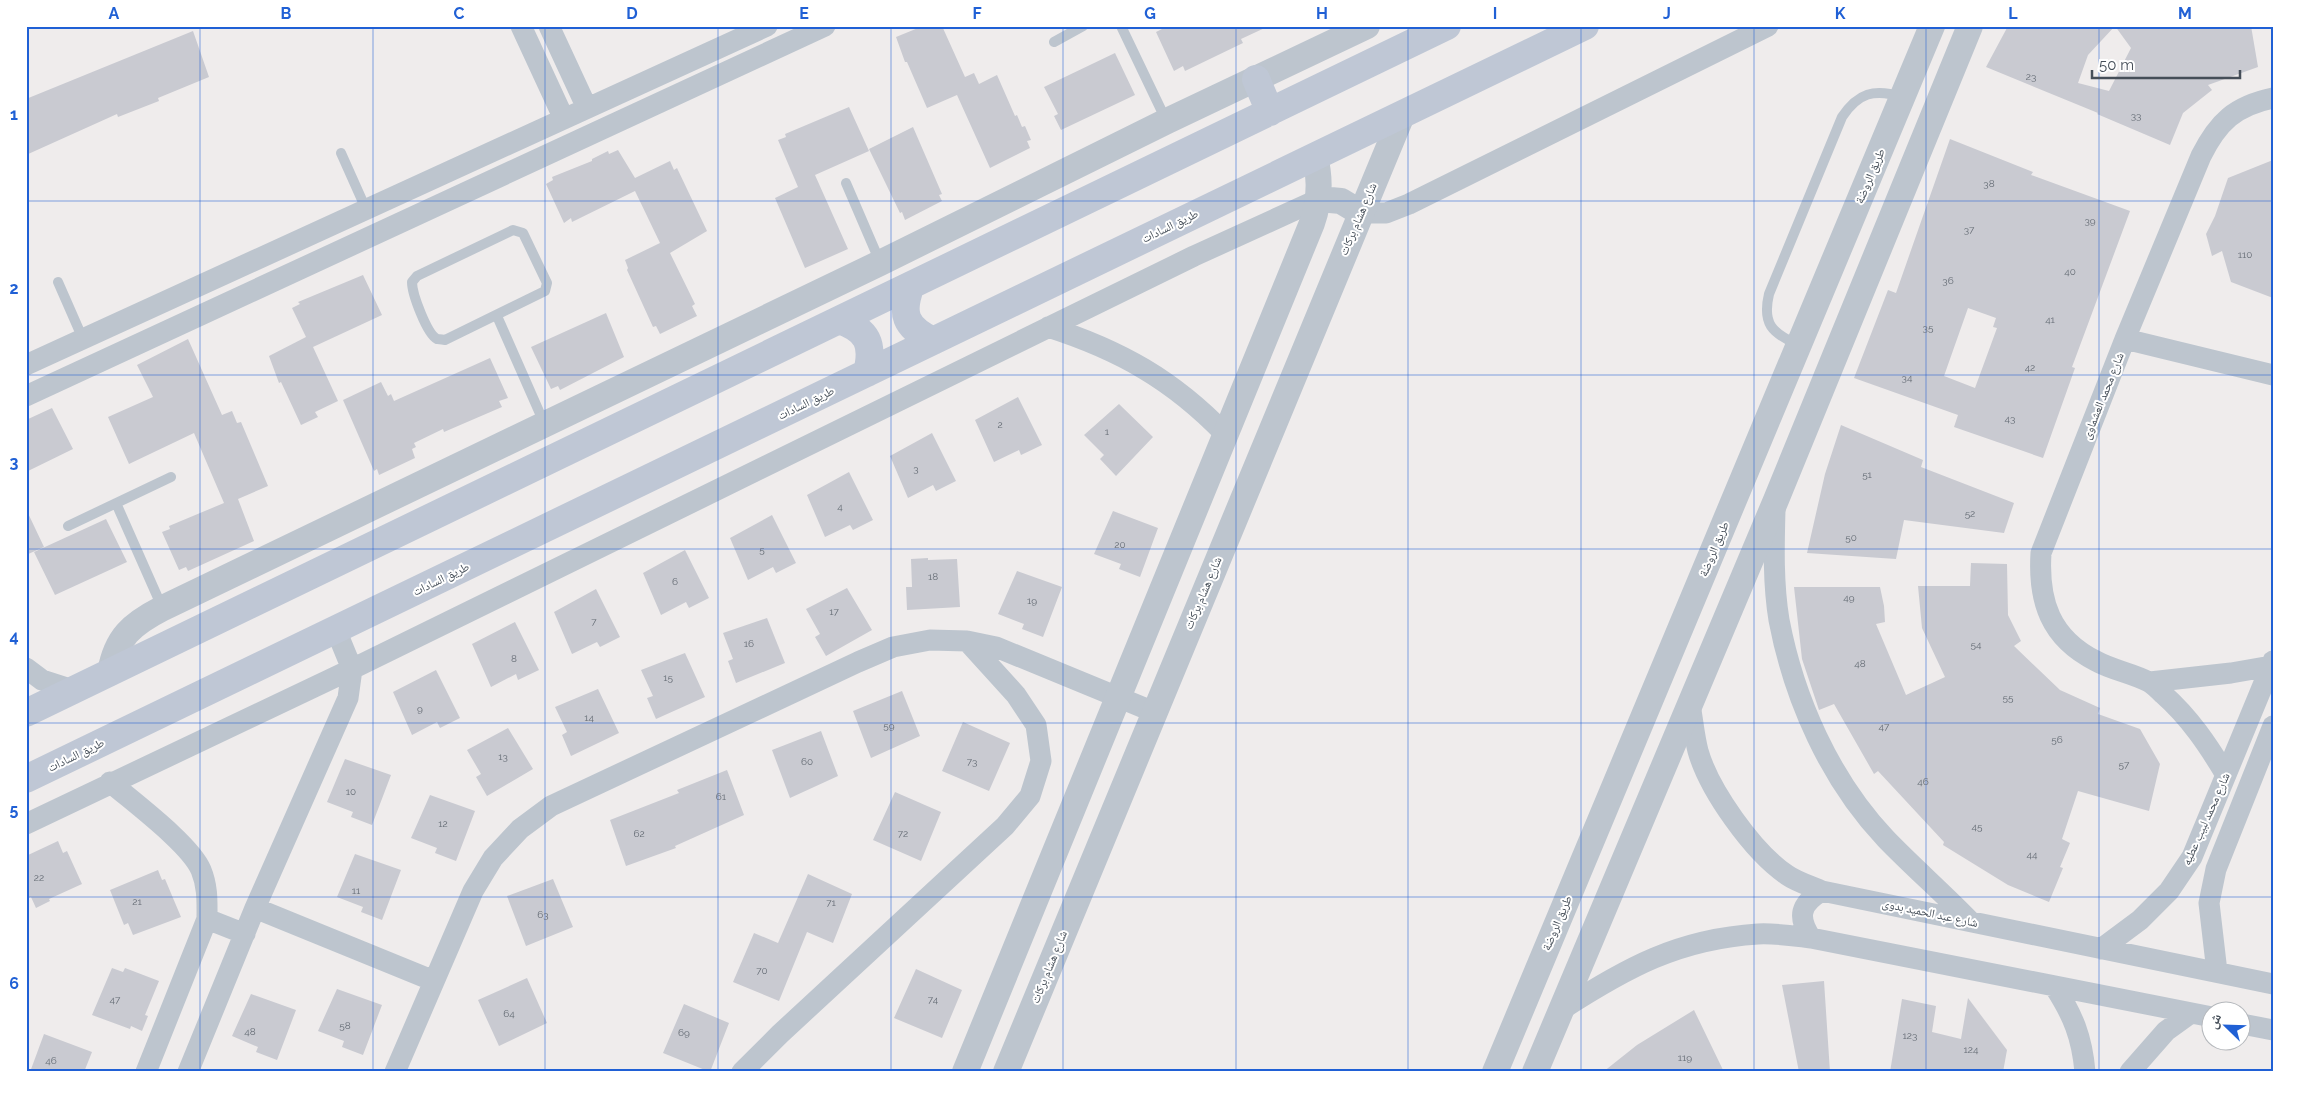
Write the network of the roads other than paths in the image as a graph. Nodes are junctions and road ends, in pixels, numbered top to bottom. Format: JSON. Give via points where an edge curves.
{"nodes":[{"id":1,"x":521,"y":26,"type":"edge"},
{"id":2,"x":549,"y":26,"type":"edge"},
{"id":3,"x":767,"y":26,"type":"edge"},
{"id":4,"x":825,"y":26,"type":"edge"},
{"id":5,"x":1083,"y":26,"type":"edge"},
{"id":6,"x":1121,"y":26,"type":"edge"},
{"id":7,"x":1367,"y":26,"type":"edge"},
{"id":8,"x":1447,"y":26,"type":"edge"},
{"id":9,"x":1585,"y":26,"type":"edge"},
{"id":10,"x":1768,"y":26,"type":"edge"},
{"id":11,"x":1932,"y":26,"type":"edge"},
{"id":12,"x":1970,"y":26,"type":"edge"},
{"id":13,"x":1054,"y":42,"type":"dead end"},
{"id":14,"x":657,"y":76,"type":"junction"},
{"id":15,"x":1256,"y":78,"type":"junction"},
{"id":16,"x":1903,"y":97,"type":"junction"},
{"id":17,"x":2273,"y":98,"type":"edge"},
{"id":18,"x":667,"y":100,"type":"junction"},
{"id":19,"x":587,"y":108,"type":"junction"},
{"id":20,"x":1270,"y":112,"type":"junction"},
{"id":21,"x":1402,"y":115,"type":"junction"},
{"id":22,"x":564,"y":118,"type":"junction"},
{"id":23,"x":1167,"y":121,"type":"junction"},
{"id":24,"x":494,"y":150,"type":"junction"},
{"id":25,"x":341,"y":153,"type":"dead end"},
{"id":26,"x":1315,"y":157,"type":"junction"},
{"id":27,"x":504,"y":175,"type":"junction"},
{"id":28,"x":1868,"y":182,"type":"junction"},
{"id":29,"x":846,"y":183,"type":"dead end"},
{"id":30,"x":1901,"y":196,"type":"junction"},
{"id":31,"x":1319,"y":199,"type":"junction"},
{"id":32,"x":366,"y":209,"type":"junction"},
{"id":33,"x":1361,"y":213,"type":"junction"},
{"id":34,"x":1842,"y":242,"type":"junction"},
{"id":35,"x":1876,"y":256,"type":"junction"},
{"id":36,"x":880,"y":263,"type":"junction"},
{"id":37,"x":58,"y":282,"type":"dead end"},
{"id":38,"x":911,"y":285,"type":"junction"},
{"id":39,"x":497,"y":316,"type":"junction"},
{"id":40,"x":839,"y":320,"type":"junction"},
{"id":41,"x":1048,"y":327,"type":"junction"},
{"id":42,"x":83,"y":340,"type":"junction"},
{"id":43,"x":2126,"y":340,"type":"junction"},
{"id":44,"x":933,"y":341,"type":"junction"},
{"id":45,"x":1799,"y":345,"type":"junction"},
{"id":46,"x":26,"y":365,"type":"edge"},
{"id":47,"x":867,"y":373,"type":"junction"},
{"id":48,"x":2273,"y":375,"type":"edge"},
{"id":49,"x":26,"y":396,"type":"edge"},
{"id":50,"x":546,"y":425,"type":"junction"},
{"id":51,"x":1226,"y":434,"type":"junction"},
{"id":52,"x":171,"y":476,"type":"dead end"},
{"id":53,"x":1776,"y":500,"type":"junction"},
{"id":54,"x":116,"y":503,"type":"junction"},
{"id":55,"x":68,"y":526,"type":"dead end"},
{"id":56,"x":163,"y":608,"type":"junction"},
{"id":57,"x":336,"y":630,"type":"junction"},
{"id":58,"x":967,"y":641,"type":"junction"},
{"id":59,"x":2272,"y":663,"type":"edge"},
{"id":60,"x":26,"y":668,"type":"edge"},
{"id":61,"x":352,"y":669,"type":"junction"},
{"id":62,"x":110,"y":672,"type":"junction"},
{"id":63,"x":2150,"y":682,"type":"junction"},
{"id":64,"x":73,"y":690,"type":"junction"},
{"id":65,"x":1120,"y":698,"type":"junction"},
{"id":66,"x":1690,"y":705,"type":"junction"},
{"id":67,"x":1154,"y":712,"type":"junction"},
{"id":68,"x":26,"y":713,"type":"edge"},
{"id":69,"x":2273,"y":726,"type":"edge"},
{"id":70,"x":2267,"y":753,"type":"edge"},
{"id":71,"x":2226,"y":775,"type":"junction"},
{"id":72,"x":26,"y":779,"type":"edge"},
{"id":73,"x":110,"y":782,"type":"junction"},
{"id":74,"x":26,"y":824,"type":"edge"},
{"id":75,"x":1822,"y":891,"type":"junction"},
{"id":76,"x":255,"y":908,"type":"junction"},
{"id":77,"x":207,"y":919,"type":"junction"},
{"id":78,"x":1970,"y":921,"type":"junction"},
{"id":79,"x":245,"y":934,"type":"junction"},
{"id":80,"x":1811,"y":938,"type":"junction"},
{"id":81,"x":2101,"y":949,"type":"junction"},
{"id":82,"x":2217,"y":972,"type":"junction"},
{"id":83,"x":434,"y":981,"type":"junction"},
{"id":84,"x":2273,"y":984,"type":"edge"},
{"id":85,"x":2054,"y":986,"type":"junction"},
{"id":86,"x":1561,"y":1010,"type":"junction"},
{"id":87,"x":2201,"y":1015,"type":"edge"},
{"id":88,"x":2252,"y":1026,"type":"edge"},
{"id":89,"x":2273,"y":1030,"type":"edge"},
{"id":90,"x":146,"y":1072,"type":"edge"},
{"id":91,"x":188,"y":1072,"type":"edge"},
{"id":92,"x":395,"y":1072,"type":"edge"},
{"id":93,"x":742,"y":1072,"type":"edge"},
{"id":94,"x":965,"y":1072,"type":"edge"},
{"id":95,"x":1006,"y":1072,"type":"edge"},
{"id":96,"x":1495,"y":1072,"type":"edge"},
{"id":97,"x":1535,"y":1072,"type":"edge"},
{"id":98,"x":2086,"y":1072,"type":"edge"},
{"id":99,"x":2130,"y":1072,"type":"edge"}],
"edges":[{"from":1,"to":22,"type":"street"},
{"from":2,"to":19,"type":"street"},
{"from":3,"to":14,"type":"street"},
{"from":4,"to":18,"type":"street"},
{"from":5,"to":13,"type":"lane"},
{"from":6,"to":23,"type":"lane"},
{"from":7,"to":15,"type":"street"},
{"from":8,"to":20,"type":"main road"},
{"from":9,"to":21,"type":"main road","name":"طريق السادات"},
{"from":10,"to":33,"type":"street","via":[[1410,204],[1386,212]]},
{"from":11,"to":16,"type":"street","name":"طريق الروضة"},
{"from":12,"to":30,"type":"street"},
{"from":14,"to":18,"type":"street"},
{"from":14,"to":19,"type":"street"},
{"from":15,"to":20,"type":"main road"},
{"from":15,"to":23,"type":"street"},
{"from":16,"to":28,"type":"street","name":"طريق الروضة"},
{"from":16,"to":45,"type":"lane","via":[[1875,92],[1850,105],[1842,117],[1766,305],[1772,327],[1779,336]]},
{"from":17,"to":43,"type":"street","name":"شارع محمد العشماوى","via":[[2253,102],[2231,114],[2213,133]]},
{"from":18,"to":27,"type":"street"},
{"from":19,"to":22,"type":"street"},
{"from":20,"to":38,"type":"main road"},
{"from":21,"to":26,"type":"main road","name":"طريق السادات"},
{"from":21,"to":33,"type":"street","name":"شارع هشام بركات"},
{"from":22,"to":24,"type":"street"},
{"from":23,"to":36,"type":"street"},
{"from":24,"to":27,"type":"street"},
{"from":24,"to":32,"type":"street"},
{"from":25,"to":32,"type":"lane"},
{"from":26,"to":31,"type":"street"},
{"from":26,"to":44,"type":"main road","name":"طريق السادات"},
{"from":27,"to":49,"type":"street"},
{"from":28,"to":30,"type":"street"},
{"from":28,"to":34,"type":"street","name":"طريق الروضة"},
{"from":29,"to":36,"type":"lane"},
{"from":30,"to":35,"type":"street"},
{"from":31,"to":33,"type":"street","via":[[1341,201]]},
{"from":31,"to":41,"type":"street"},
{"from":31,"to":51,"type":"street","via":[[1312,224]]},
{"from":32,"to":42,"type":"street"},
{"from":33,"to":67,"type":"street","name":"شارع هشام بركات"},
{"from":34,"to":35,"type":"street"},
{"from":34,"to":45,"type":"street","name":"طريق الروضة"},
{"from":35,"to":53,"type":"street"},
{"from":36,"to":50,"type":"street"},
{"from":37,"to":42,"type":"lane"},
{"from":38,"to":40,"type":"main road"},
{"from":38,"to":44,"type":"main road","via":[[905,302],[906,319],[916,333]]},
{"from":39,"to":39,"type":"lane","via":[[445,340],[438,339],[430,332],[412,290],[412,282],[417,276],[519,230],[524,232],[547,283],[541,294]]},
{"from":39,"to":50,"type":"lane"},
{"from":40,"to":47,"type":"main road","via":[[856,326],[867,339],[871,356]]},
{"from":40,"to":62,"type":"main road"},
{"from":41,"to":51,"type":"street","via":[[1085,339],[1155,374]]},
{"from":41,"to":61,"type":"street"},
{"from":42,"to":46,"type":"street"},
{"from":43,"to":48,"type":"street"},
{"from":43,"to":63,"type":"street","name":"شارع محمد العشماوى","via":[[2041,554],[2040,579],[2045,605],[2056,628],[2074,647],[2096,661]]},
{"from":44,"to":47,"type":"main road","name":"طريق السادات"},
{"from":45,"to":96,"type":"street","name":"طريق الروضة"},
{"from":47,"to":57,"type":"main road","name":"طريق السادات"},
{"from":50,"to":56,"type":"street"},
{"from":51,"to":65,"type":"street"},
{"from":52,"to":54,"type":"lane"},
{"from":53,"to":66,"type":"street"},
{"from":53,"to":78,"type":"street","via":[[1774,558],[1779,619],[1794,679],[1816,736],[1847,790],[1885,838]]},
{"from":54,"to":55,"type":"lane"},
{"from":54,"to":56,"type":"lane"},
{"from":56,"to":62,"type":"street","via":[[138,623],[120,640]]},
{"from":57,"to":61,"type":"street"},
{"from":57,"to":72,"type":"main road","name":"طريق السادات"},
{"from":58,"to":65,"type":"street","via":[[996,647]]},
{"from":58,"to":83,"type":"street","via":[[930,640],[893,647],[551,806],[520,829],[493,858],[473,890]]},
{"from":58,"to":93,"type":"street","via":[[1016,694],[1036,725],[1041,761],[1030,796],[1005,826]]},
{"from":59,"to":63,"type":"street","name":"شارع محمد العشماوى","via":[[2215,676]]},
{"from":59,"to":71,"type":"street","name":"شارع محمد لبيب عطيه"},
{"from":60,"to":64,"type":"street","via":[[42,680]]},
{"from":61,"to":73,"type":"street"},
{"from":61,"to":76,"type":"street","via":[[343,711]]},
{"from":62,"to":64,"type":"main road"},
{"from":63,"to":71,"type":"street","name":"شارع محمد العشماوى","via":[[2180,709],[2206,740]]},
{"from":64,"to":68,"type":"main road"},
{"from":65,"to":67,"type":"street"},
{"from":65,"to":94,"type":"street"},
{"from":66,"to":75,"type":"street","name":"شارع عبد الحميد بدوى","via":[[1698,752],[1734,820],[1787,875]]},
{"from":66,"to":86,"type":"street"},
{"from":67,"to":95,"type":"street","name":"شارع هشام بركات"},
{"from":69,"to":70,"type":"street","name":"شارع محمد لبيب عطيه"},
{"from":70,"to":82,"type":"street","name":"شارع محمد لبيب عطيه","via":[[2216,870],[2209,903]]},
{"from":71,"to":81,"type":"street","name":"شارع محمد لبيب عطيه","via":[[2192,857],[2169,891],[2140,920]]},
{"from":73,"to":74,"type":"street"},
{"from":73,"to":77,"type":"street","via":[[186,848],[200,869],[208,894]]},
{"from":75,"to":78,"type":"street","name":"شارع عبد الحميد بدوى"},
{"from":75,"to":80,"type":"street","via":[[1809,898],[1802,911],[1803,926]]},
{"from":76,"to":79,"type":"street"},
{"from":76,"to":83,"type":"street"},
{"from":77,"to":79,"type":"street"},
{"from":77,"to":90,"type":"street"},
{"from":78,"to":81,"type":"street","name":"شارع عبد الحميد بدوى"},
{"from":79,"to":91,"type":"street"},
{"from":80,"to":85,"type":"street"},
{"from":80,"to":86,"type":"street","via":[[1759,934],[1715,939],[1672,950],[1632,967]]},
{"from":81,"to":82,"type":"street","name":"شارع عبد الحميد بدوى"},
{"from":82,"to":84,"type":"street","name":"شارع عبد الحميد بدوى"},
{"from":83,"to":92,"type":"street"},
{"from":85,"to":87,"type":"street"},
{"from":85,"to":98,"type":"street","via":[[2073,1019],[2082,1044]]},
{"from":86,"to":97,"type":"street"},
{"from":87,"to":99,"type":"street","via":[[2166,1031]]},
{"from":88,"to":89,"type":"street"}]}
